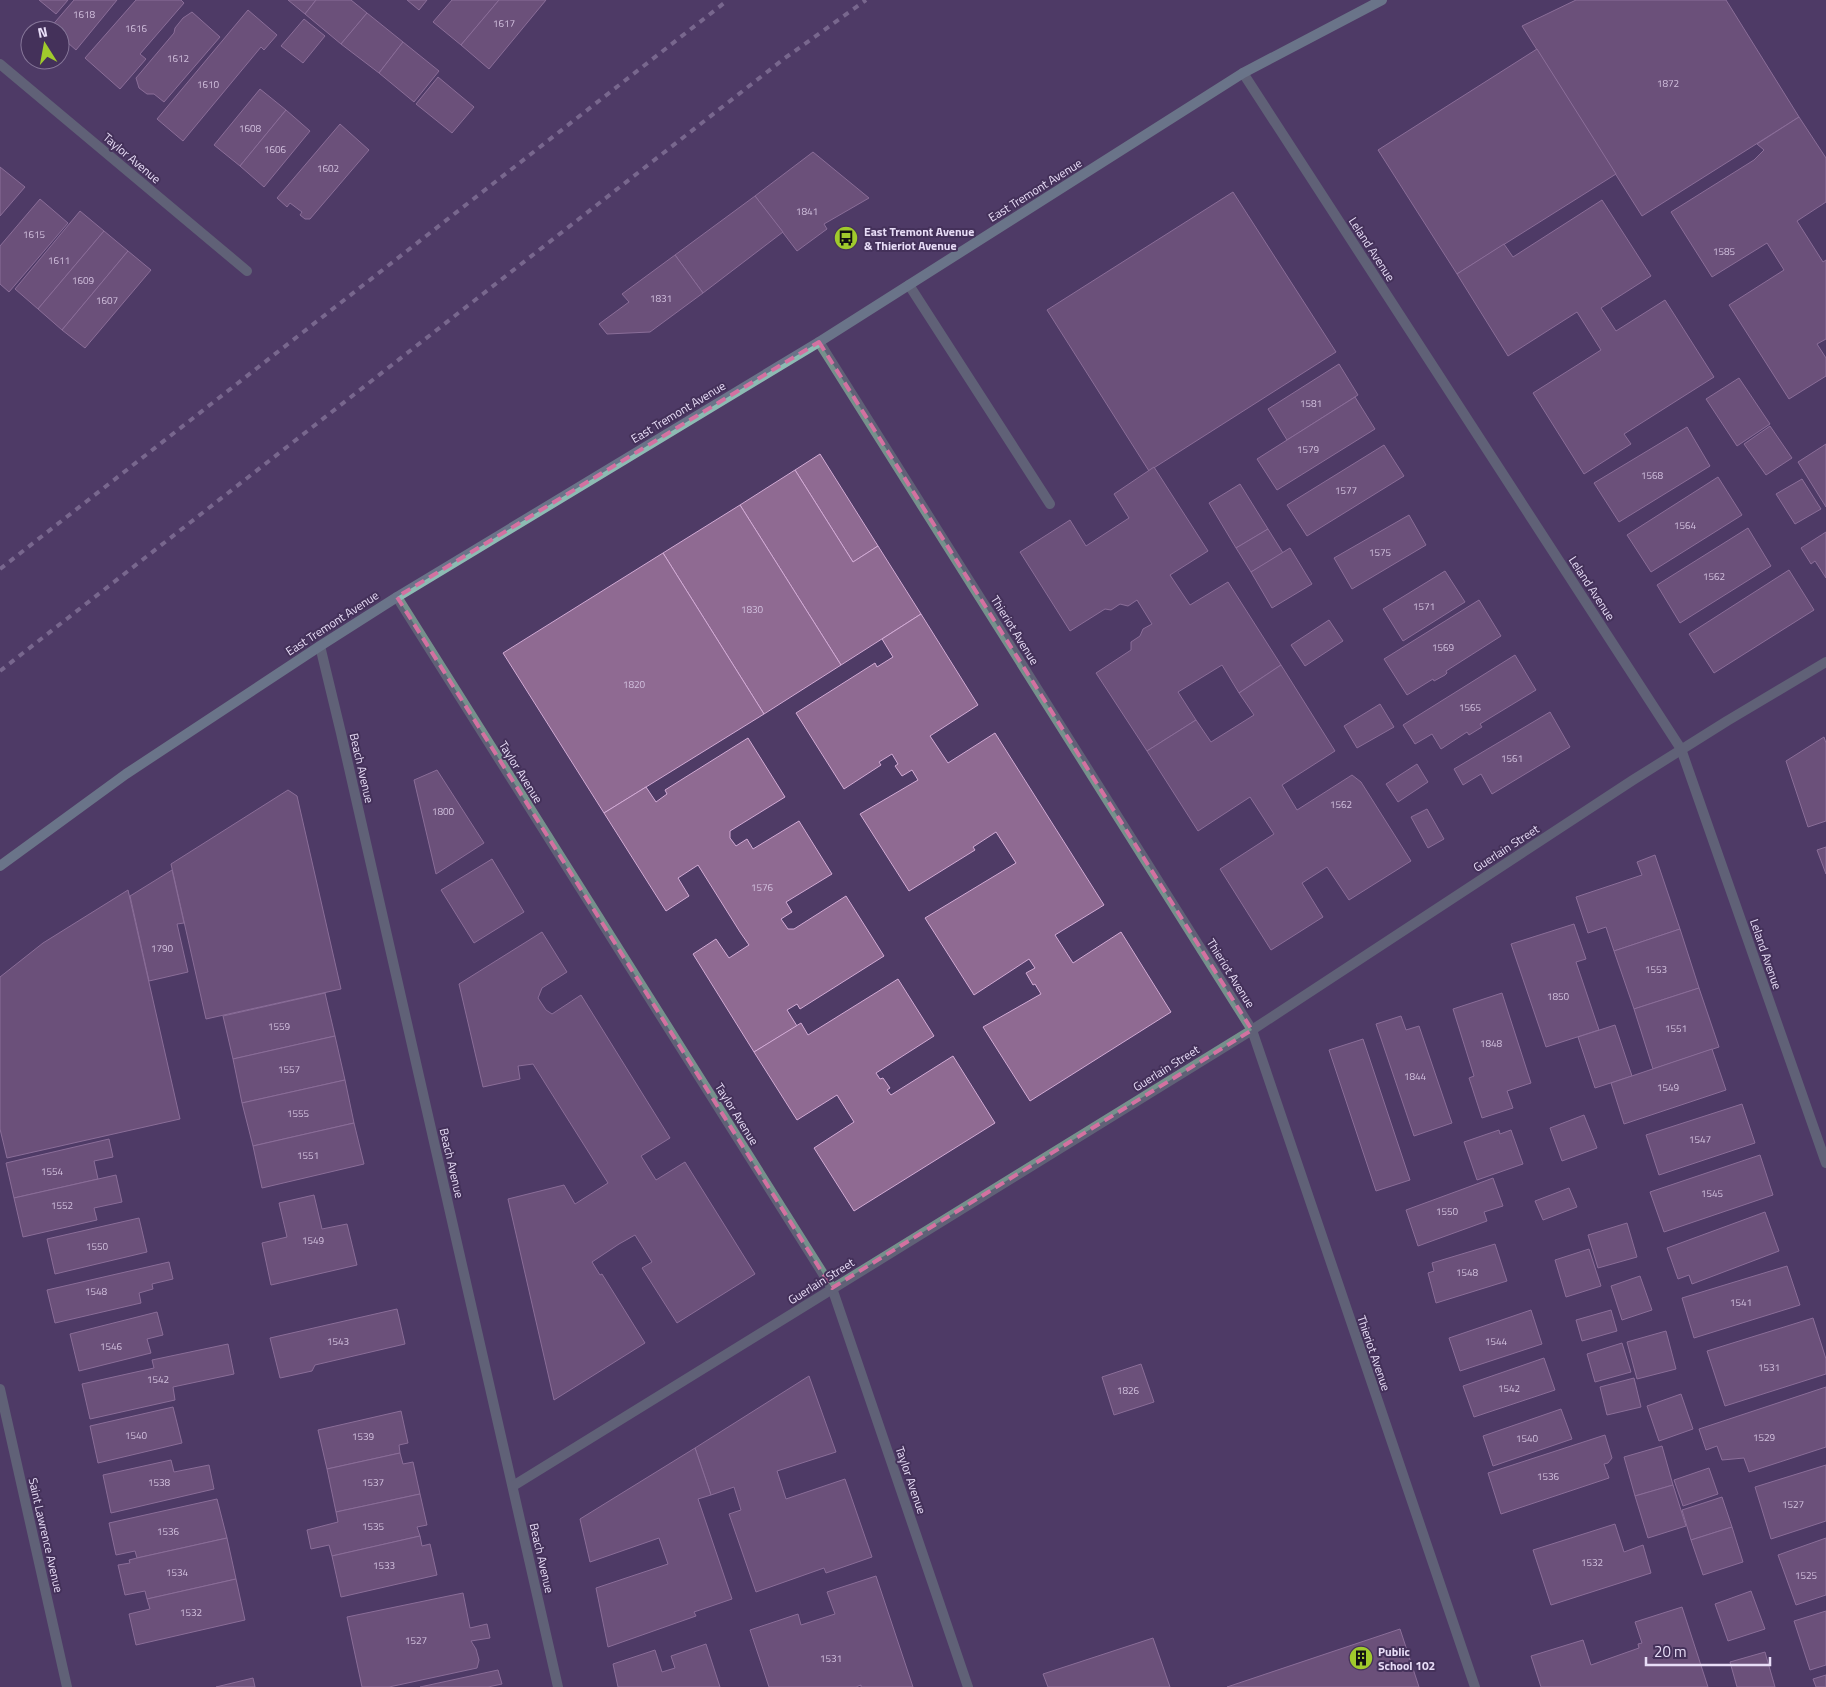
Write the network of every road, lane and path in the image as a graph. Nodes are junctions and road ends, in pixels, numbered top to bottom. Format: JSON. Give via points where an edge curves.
{"nodes":[{"id":1,"x":1382,"y":0,"type":"edge"},
{"id":2,"x":0,"y":64,"type":"edge"},
{"id":3,"x":1243,"y":74,"type":"junction"},
{"id":4,"x":247,"y":271,"type":"dead end"},
{"id":5,"x":909,"y":285,"type":"junction"},
{"id":6,"x":819,"y":342,"type":"junction"},
{"id":7,"x":1050,"y":504,"type":"dead end"},
{"id":8,"x":397,"y":597,"type":"junction"},
{"id":9,"x":320,"y":646,"type":"junction"},
{"id":10,"x":1826,"y":662,"type":"edge"},
{"id":11,"x":1681,"y":749,"type":"junction"},
{"id":12,"x":0,"y":866,"type":"edge"},
{"id":13,"x":1252,"y":1030,"type":"junction"},
{"id":14,"x":1826,"y":1163,"type":"edge"},
{"id":15,"x":832,"y":1288,"type":"junction"},
{"id":16,"x":0,"y":1389,"type":"edge"},
{"id":17,"x":513,"y":1486,"type":"junction"},
{"id":18,"x":67,"y":1687,"type":"edge"},
{"id":19,"x":558,"y":1687,"type":"edge"},
{"id":20,"x":968,"y":1687,"type":"edge"},
{"id":21,"x":1475,"y":1687,"type":"edge"}],
"edges":[{"from":1,"to":3,"type":"main road","name":"East Tremont Avenue"},
{"from":2,"to":4,"type":"street","name":"Taylor Avenue"},
{"from":3,"to":5,"type":"main road","name":"East Tremont Avenue"},
{"from":3,"to":11,"type":"street","name":"Leland Avenue"},
{"from":5,"to":6,"type":"main road","name":"East Tremont Avenue"},
{"from":5,"to":7,"type":"street"},
{"from":6,"to":8,"type":"main road","name":"East Tremont Avenue"},
{"from":6,"to":13,"type":"street","name":"Thieriot Avenue"},
{"from":8,"to":9,"type":"main road","name":"East Tremont Avenue"},
{"from":8,"to":15,"type":"street","name":"Taylor Avenue"},
{"from":9,"to":12,"type":"main road","name":"East Tremont Avenue","via":[[126,774]]},
{"from":9,"to":17,"type":"street","name":"Beach Avenue"},
{"from":10,"to":11,"type":"street","name":"Guerlain Street"},
{"from":11,"to":13,"type":"street","name":"Guerlain Street"},
{"from":11,"to":14,"type":"street","name":"Leland Avenue"},
{"from":13,"to":15,"type":"street","name":"Guerlain Street"},
{"from":13,"to":21,"type":"street","name":"Thieriot Avenue"},
{"from":15,"to":17,"type":"street","name":"Guerlain Street"},
{"from":15,"to":20,"type":"street","name":"Taylor Avenue"},
{"from":16,"to":18,"type":"street","name":"Saint Lawrence Avenue"},
{"from":17,"to":19,"type":"street","name":"Beach Avenue"}]}
